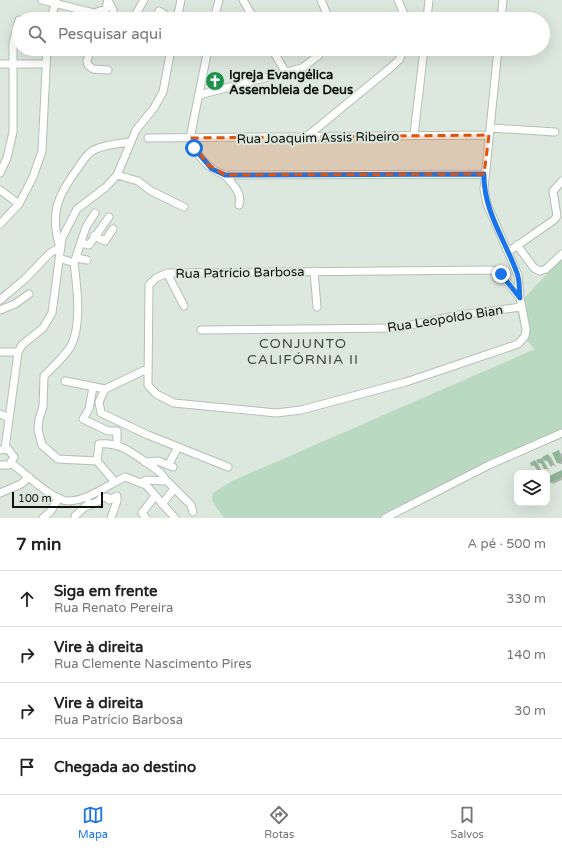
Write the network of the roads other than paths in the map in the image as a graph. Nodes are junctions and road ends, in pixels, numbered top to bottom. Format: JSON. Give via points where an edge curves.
{"nodes":[{"id":1,"x":42,"y":0,"type":"edge"},
{"id":2,"x":108,"y":0,"type":"edge"},
{"id":3,"x":144,"y":0,"type":"edge"},
{"id":4,"x":181,"y":0,"type":"edge"},
{"id":5,"x":219,"y":0,"type":"edge"},
{"id":6,"x":243,"y":0,"type":"edge"},
{"id":7,"x":321,"y":0,"type":"edge"},
{"id":8,"x":398,"y":0,"type":"edge"},
{"id":9,"x":429,"y":0,"type":"edge"},
{"id":10,"x":503,"y":0,"type":"edge"},
{"id":11,"x":56,"y":1,"type":"edge"},
{"id":12,"x":53,"y":12,"type":"edge"},
{"id":13,"x":88,"y":12,"type":"joint"},
{"id":14,"x":114,"y":12,"type":"edge"},
{"id":15,"x":137,"y":12,"type":"edge"},
{"id":16,"x":178,"y":12,"type":"edge"},
{"id":17,"x":216,"y":12,"type":"edge"},
{"id":18,"x":250,"y":12,"type":"edge"},
{"id":19,"x":326,"y":12,"type":"edge"},
{"id":20,"x":403,"y":12,"type":"edge"},
{"id":21,"x":428,"y":12,"type":"edge"},
{"id":22,"x":502,"y":12,"type":"edge"},
{"id":23,"x":13,"y":56,"type":"edge"},
{"id":24,"x":46,"y":56,"type":"edge"},
{"id":25,"x":88,"y":56,"type":"edge"},
{"id":26,"x":170,"y":56,"type":"edge"},
{"id":27,"x":207,"y":56,"type":"edge"},
{"id":28,"x":276,"y":56,"type":"edge"},
{"id":29,"x":318,"y":56,"type":"edge"},
{"id":30,"x":401,"y":56,"type":"edge"},
{"id":31,"x":423,"y":56,"type":"edge"},
{"id":32,"x":497,"y":56,"type":"edge"},
{"id":33,"x":0,"y":64,"type":"edge"},
{"id":34,"x":13,"y":64,"type":"junction"},
{"id":35,"x":45,"y":64,"type":"junction"},
{"id":36,"x":108,"y":70,"type":"dead end"},
{"id":37,"x":286,"y":73,"type":"junction"},
{"id":38,"x":200,"y":95,"type":"junction"},
{"id":39,"x":489,"y":132,"type":"junction"},
{"id":40,"x":555,"y":132,"type":"dead end"},
{"id":41,"x":414,"y":135,"type":"junction"},
{"id":42,"x":148,"y":138,"type":"dead end"},
{"id":43,"x":190,"y":138,"type":"junction"},
{"id":44,"x":305,"y":138,"type":"junction"},
{"id":45,"x":130,"y":142,"type":"junction"},
{"id":46,"x":0,"y":173,"type":"edge"},
{"id":47,"x":484,"y":174,"type":"junction"},
{"id":48,"x":117,"y":175,"type":"junction"},
{"id":49,"x":225,"y":175,"type":"junction"},
{"id":50,"x":562,"y":181,"type":"edge"},
{"id":51,"x":0,"y":190,"type":"edge"},
{"id":52,"x":19,"y":204,"type":"junction"},
{"id":53,"x":239,"y":205,"type":"dead end"},
{"id":54,"x":184,"y":207,"type":"dead end"},
{"id":55,"x":95,"y":213,"type":"dead end"},
{"id":56,"x":109,"y":216,"type":"dead end"},
{"id":57,"x":0,"y":224,"type":"edge"},
{"id":58,"x":113,"y":229,"type":"dead end"},
{"id":59,"x":94,"y":236,"type":"junction"},
{"id":60,"x":81,"y":243,"type":"junction"},
{"id":61,"x":517,"y":245,"type":"junction"},
{"id":62,"x":60,"y":248,"type":"junction"},
{"id":63,"x":508,"y":252,"type":"junction"},
{"id":64,"x":562,"y":254,"type":"edge"},
{"id":65,"x":59,"y":258,"type":"junction"},
{"id":66,"x":75,"y":260,"type":"junction"},
{"id":67,"x":87,"y":260,"type":"dead end"},
{"id":68,"x":314,"y":271,"type":"junction"},
{"id":69,"x":167,"y":273,"type":"junction"},
{"id":70,"x":28,"y":294,"type":"dead end"},
{"id":71,"x":520,"y":298,"type":"junction"},
{"id":72,"x":0,"y":300,"type":"edge"},
{"id":73,"x":184,"y":306,"type":"dead end"},
{"id":74,"x":317,"y":307,"type":"dead end"},
{"id":75,"x":521,"y":307,"type":"junction"},
{"id":76,"x":0,"y":310,"type":"edge"},
{"id":77,"x":201,"y":330,"type":"dead end"},
{"id":78,"x":0,"y":352,"type":"edge"},
{"id":79,"x":18,"y":352,"type":"junction"},
{"id":80,"x":148,"y":369,"type":"junction"},
{"id":81,"x":65,"y":381,"type":"dead end"},
{"id":82,"x":93,"y":387,"type":"junction"},
{"id":83,"x":105,"y":389,"type":"junction"},
{"id":84,"x":0,"y":414,"type":"edge"},
{"id":85,"x":9,"y":418,"type":"junction"},
{"id":86,"x":562,"y":433,"type":"edge"},
{"id":87,"x":117,"y":445,"type":"junction"},
{"id":88,"x":178,"y":447,"type":"junction"},
{"id":89,"x":4,"y":449,"type":"edge"},
{"id":90,"x":97,"y":461,"type":"junction"},
{"id":91,"x":145,"y":462,"type":"junction"},
{"id":92,"x":11,"y":463,"type":"junction"},
{"id":93,"x":0,"y":465,"type":"edge"},
{"id":94,"x":228,"y":467,"type":"dead end"},
{"id":95,"x":29,"y":477,"type":"junction"},
{"id":96,"x":165,"y":479,"type":"junction"},
{"id":97,"x":115,"y":482,"type":"junction"},
{"id":98,"x":141,"y":483,"type":"junction"},
{"id":99,"x":174,"y":489,"type":"junction"},
{"id":100,"x":95,"y":492,"type":"junction"},
{"id":101,"x":0,"y":493,"type":"edge"},
{"id":102,"x":155,"y":496,"type":"junction"},
{"id":103,"x":59,"y":498,"type":"junction"},
{"id":104,"x":162,"y":504,"type":"junction"},
{"id":105,"x":88,"y":506,"type":"junction"},
{"id":106,"x":193,"y":512,"type":"dead end"},
{"id":107,"x":43,"y":518,"type":"edge"},
{"id":108,"x":75,"y":518,"type":"edge"},
{"id":109,"x":111,"y":518,"type":"edge"},
{"id":110,"x":146,"y":518,"type":"edge"},
{"id":111,"x":174,"y":518,"type":"edge"},
{"id":112,"x":385,"y":518,"type":"edge"}],
"edges":[{"from":1,"to":11,"type":"street"},
{"from":2,"to":13,"type":"street","via":[[108,6],[104,11]]},
{"from":2,"to":14,"type":"street"},
{"from":3,"to":15,"type":"street"},
{"from":4,"to":16,"type":"street"},
{"from":5,"to":17,"type":"street"},
{"from":6,"to":18,"type":"street"},
{"from":7,"to":19,"type":"street"},
{"from":8,"to":20,"type":"street"},
{"from":9,"to":21,"type":"street"},
{"from":10,"to":22,"type":"street"},
{"from":11,"to":12,"type":"street"},
{"from":11,"to":13,"type":"street"},
{"from":23,"to":34,"type":"street"},
{"from":24,"to":35,"type":"street"},
{"from":25,"to":36,"type":"street","via":[[88,65],[93,69]]},
{"from":26,"to":45,"type":"street","via":[[163,92]]},
{"from":27,"to":38,"type":"street"},
{"from":28,"to":37,"type":"street"},
{"from":29,"to":37,"type":"street","via":[[302,68]]},
{"from":30,"to":44,"type":"street","via":[[389,69]]},
{"from":31,"to":41,"type":"street"},
{"from":32,"to":39,"type":"street"},
{"from":33,"to":34,"type":"street"},
{"from":34,"to":35,"type":"street"},
{"from":34,"to":46,"type":"street","via":[[13,132],[7,158]]},
{"from":35,"to":52,"type":"street","via":[[42,152]]},
{"from":37,"to":38,"type":"street"},
{"from":38,"to":43,"type":"street"},
{"from":39,"to":40,"type":"street","name":"Rua Joaquim Assis Ribeiro"},
{"from":39,"to":41,"type":"street","name":"Rua Joaquim Assis Ribeiro"},
{"from":39,"to":47,"type":"street"},
{"from":41,"to":44,"type":"street","name":"Rua Joaquim Assis Ribeiro"},
{"from":42,"to":43,"type":"street","name":"Rua Joaquim Assis Ribeiro"},
{"from":43,"to":44,"type":"street","name":"Rua Joaquim Assis Ribeiro"},
{"from":43,"to":49,"type":"street","via":[[194,148],[207,164],[217,173]]},
{"from":45,"to":48,"type":"street"},
{"from":45,"to":62,"type":"street","via":[[104,145],[92,150],[66,185],[57,204],[55,216]]},
{"from":47,"to":49,"type":"street"},
{"from":47,"to":63,"type":"street","via":[[487,204]]},
{"from":48,"to":54,"type":"street","via":[[138,181],[151,191]]},
{"from":48,"to":62,"type":"street","via":[[106,187],[77,209],[62,238]]},
{"from":49,"to":53,"type":"street","via":[[240,194]]},
{"from":50,"to":61,"type":"street","via":[[553,191],[557,216]]},
{"from":51,"to":52,"type":"street"},
{"from":52,"to":57,"type":"street"},
{"from":55,"to":60,"type":"street","via":[[86,227]]},
{"from":56,"to":59,"type":"street"},
{"from":58,"to":59,"type":"street","via":[[105,241]]},
{"from":59,"to":60,"type":"street","via":[[89,245]]},
{"from":60,"to":66,"type":"street"},
{"from":61,"to":63,"type":"street"},
{"from":61,"to":64,"type":"street","via":[[540,272]]},
{"from":62,"to":65,"type":"street"},
{"from":62,"to":72,"type":"street","via":[[50,253],[26,279]]},
{"from":63,"to":71,"type":"street","via":[[518,275]]},
{"from":65,"to":66,"type":"street"},
{"from":65,"to":79,"type":"street","via":[[52,313],[43,328],[22,345]]},
{"from":66,"to":67,"type":"street"},
{"from":66,"to":90,"type":"street","via":[[78,327],[72,345],[44,376],[43,407],[38,430],[42,445],[58,459]]},
{"from":68,"to":69,"type":"street","name":"Rua Patrício Barbosa"},
{"from":68,"to":71,"type":"street","name":"Rua Patrício Barbosa","via":[[491,270],[501,274]]},
{"from":68,"to":74,"type":"street"},
{"from":69,"to":73,"type":"street"},
{"from":69,"to":80,"type":"street","name":"Rua Patrício Barbosa","via":[[149,285]]},
{"from":70,"to":76,"type":"street","via":[[15,304]]},
{"from":71,"to":75,"type":"street","name":"Rua Patrício Barbosa"},
{"from":75,"to":77,"type":"street","name":"Rua Leopoldo Bian","via":[[459,315],[397,328]]},
{"from":75,"to":80,"type":"street","name":"Rua Patrício Barbosa","via":[[526,329],[525,336],[518,344],[406,382],[301,410],[276,412],[174,402],[156,394],[148,385]]},
{"from":78,"to":79,"type":"street"},
{"from":79,"to":85,"type":"street"},
{"from":80,"to":83,"type":"street"},
{"from":81,"to":82,"type":"street"},
{"from":82,"to":83,"type":"street"},
{"from":82,"to":87,"type":"street","via":[[89,409],[83,418],[108,431],[117,431]]},
{"from":83,"to":88,"type":"street","via":[[99,402],[101,413]]},
{"from":84,"to":85,"type":"street"},
{"from":85,"to":89,"type":"street"},
{"from":86,"to":112,"type":"street","via":[[489,465]]},
{"from":87,"to":90,"type":"street","via":[[99,444]]},
{"from":87,"to":91,"type":"street","via":[[133,452]]},
{"from":88,"to":91,"type":"street","via":[[171,466],[158,461]]},
{"from":88,"to":94,"type":"street"},
{"from":89,"to":92,"type":"street","via":[[14,457]]},
{"from":90,"to":97,"type":"street"},
{"from":91,"to":96,"type":"street"},
{"from":92,"to":93,"type":"street","via":[[7,466]]},
{"from":92,"to":95,"type":"street"},
{"from":95,"to":101,"type":"street","via":[[21,484]]},
{"from":95,"to":103,"type":"street"},
{"from":96,"to":98,"type":"street"},
{"from":96,"to":99,"type":"street"},
{"from":97,"to":98,"type":"street","via":[[124,477]]},
{"from":97,"to":100,"type":"street"},
{"from":98,"to":102,"type":"street"},
{"from":99,"to":104,"type":"street"},
{"from":99,"to":106,"type":"street","via":[[191,505]]},
{"from":100,"to":103,"type":"street","via":[[84,498],[67,501]]},
{"from":100,"to":105,"type":"street"},
{"from":102,"to":104,"type":"street"},
{"from":102,"to":110,"type":"street","via":[[142,513]]},
{"from":103,"to":107,"type":"street"},
{"from":104,"to":111,"type":"street"},
{"from":105,"to":108,"type":"street"},
{"from":105,"to":109,"type":"street","via":[[101,498],[107,496],[109,500],[117,496]]}]}
